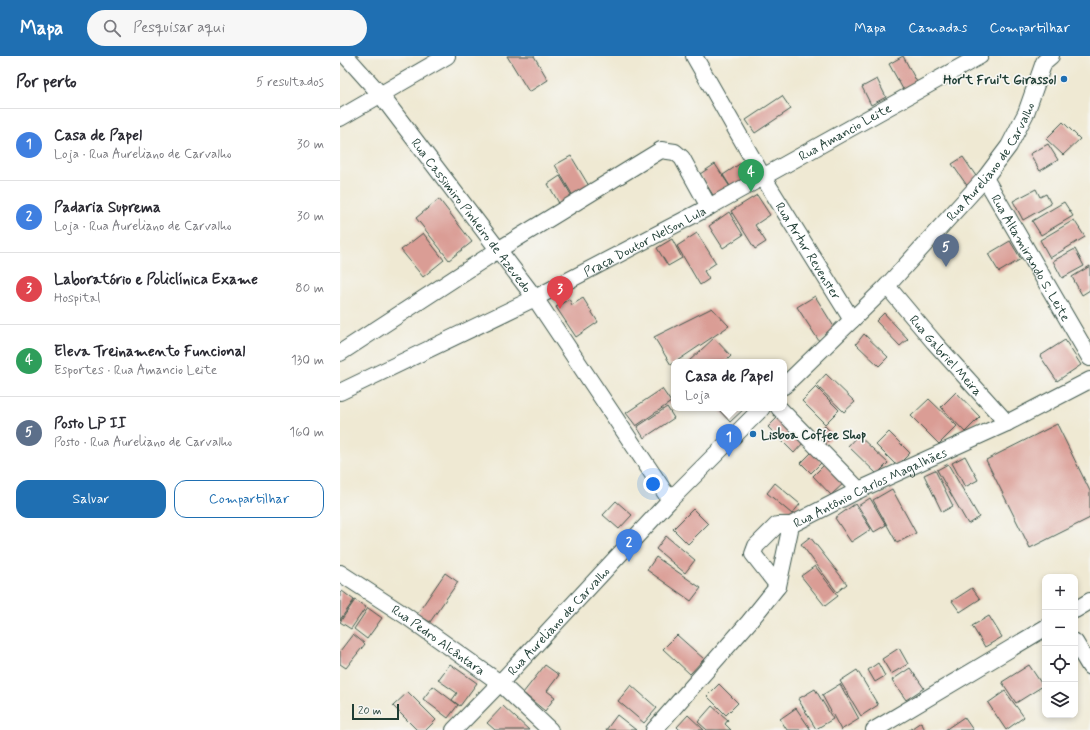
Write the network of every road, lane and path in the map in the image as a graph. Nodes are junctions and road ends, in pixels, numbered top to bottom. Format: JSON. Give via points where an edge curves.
{"nodes":[{"id":1,"x":346,"y":56,"type":"edge"},
{"id":2,"x":447,"y":56,"type":"edge"},
{"id":3,"x":694,"y":56,"type":"edge"},
{"id":4,"x":980,"y":56,"type":"edge"},
{"id":5,"x":1045,"y":58,"type":"edge"},
{"id":6,"x":380,"y":94,"type":"junction"},
{"id":7,"x":340,"y":118,"type":"edge"},
{"id":8,"x":764,"y":177,"type":"junction"},
{"id":9,"x":985,"y":178,"type":"junction"},
{"id":10,"x":709,"y":207,"type":"junction"},
{"id":11,"x":498,"y":250,"type":"junction"},
{"id":12,"x":887,"y":286,"type":"junction"},
{"id":13,"x":535,"y":298,"type":"junction"},
{"id":14,"x":852,"y":320,"type":"junction"},
{"id":15,"x":340,"y":353,"type":"edge"},
{"id":16,"x":1090,"y":358,"type":"edge"},
{"id":17,"x":1090,"y":380,"type":"edge"},
{"id":18,"x":787,"y":383,"type":"edge"},
{"id":19,"x":340,"y":392,"type":"edge"},
{"id":20,"x":759,"y":411,"type":"edge"},
{"id":21,"x":782,"y":411,"type":"edge"},
{"id":22,"x":1007,"y":423,"type":"junction"},
{"id":23,"x":859,"y":490,"type":"junction"},
{"id":24,"x":670,"y":500,"type":"junction"},
{"id":25,"x":791,"y":525,"type":"junction"},
{"id":26,"x":340,"y":573,"type":"edge"},
{"id":27,"x":778,"y":586,"type":"junction"},
{"id":28,"x":1090,"y":601,"type":"edge"},
{"id":29,"x":1078,"y":608,"type":"edge"},
{"id":30,"x":1042,"y":630,"type":"edge"},
{"id":31,"x":1077,"y":646,"type":"edge"},
{"id":32,"x":1090,"y":668,"type":"edge"},
{"id":33,"x":500,"y":683,"type":"junction"},
{"id":34,"x":454,"y":730,"type":"edge"},
{"id":35,"x":550,"y":730,"type":"edge"},
{"id":36,"x":654,"y":730,"type":"edge"},
{"id":37,"x":874,"y":730,"type":"edge"}],
"edges":[{"from":1,"to":6,"type":"street","name":"Rua Cassimiro Pinheiro de Azevedo"},
{"from":2,"to":6,"type":"street"},
{"from":3,"to":8,"type":"street","name":"Rua Artur Revenster"},
{"from":4,"to":8,"type":"street","name":"Rua Amancio Leite"},
{"from":5,"to":9,"type":"street","name":"Rua Aureliano de Carvalho","via":[[1026,113],[1009,146]]},
{"from":6,"to":7,"type":"street"},
{"from":6,"to":11,"type":"street","name":"Rua Cassimiro Pinheiro de Azevedo"},
{"from":8,"to":10,"type":"street","name":"Rua Amancio Leite"},
{"from":8,"to":14,"type":"street","name":"Rua Artur Revenster"},
{"from":9,"to":12,"type":"street","name":"Rua Aureliano de Carvalho"},
{"from":9,"to":16,"type":"street","name":"Rua Altamirando S. Leite"},
{"from":10,"to":11,"type":"street","name":"Praça Doutor Nelson Lula","via":[[682,158],[674,152],[661,150]]},
{"from":10,"to":13,"type":"street","name":"Praça Doutor Nelson Lula"},
{"from":11,"to":13,"type":"street","name":"Rua Cassimiro Pinheiro de Azevedo"},
{"from":11,"to":15,"type":"street","name":"Praça Doutor Nelson Lula"},
{"from":12,"to":14,"type":"street","name":"Rua Aureliano de Carvalho"},
{"from":12,"to":22,"type":"street","name":"Rua Gabriel Meira"},
{"from":13,"to":19,"type":"street","name":"Praça Doutor Nelson Lula"},
{"from":13,"to":24,"type":"street","name":"Rua Cassimiro Pinheiro de Azevedo"},
{"from":14,"to":18,"type":"street","name":"Rua Aureliano de Carvalho"},
{"from":17,"to":22,"type":"street","name":"Rua Antônio Carlos Magalhães"},
{"from":20,"to":24,"type":"street","name":"Rua Aureliano de Carvalho"},
{"from":21,"to":23,"type":"street"},
{"from":22,"to":23,"type":"street","name":"Rua Antônio Carlos Magalhães"},
{"from":23,"to":25,"type":"street","name":"Rua Antônio Carlos Magalhães"},
{"from":24,"to":33,"type":"street","name":"Rua Aureliano de Carvalho"},
{"from":25,"to":27,"type":"street","name":"Rua Antônio Carlos Magalhães"},
{"from":25,"to":27,"type":"street","via":[[777,525],[756,546],[753,554]]},
{"from":26,"to":33,"type":"street","name":"Rua Pedro Alcântara"},
{"from":27,"to":36,"type":"street","name":"Rua Antônio Carlos Magalhães"},
{"from":28,"to":29,"type":"street"},
{"from":30,"to":37,"type":"street"},
{"from":31,"to":32,"type":"street"},
{"from":33,"to":34,"type":"street","name":"Rua Aureliano de Carvalho"},
{"from":33,"to":35,"type":"street","name":"Rua Pedro Alcântara"}]}
